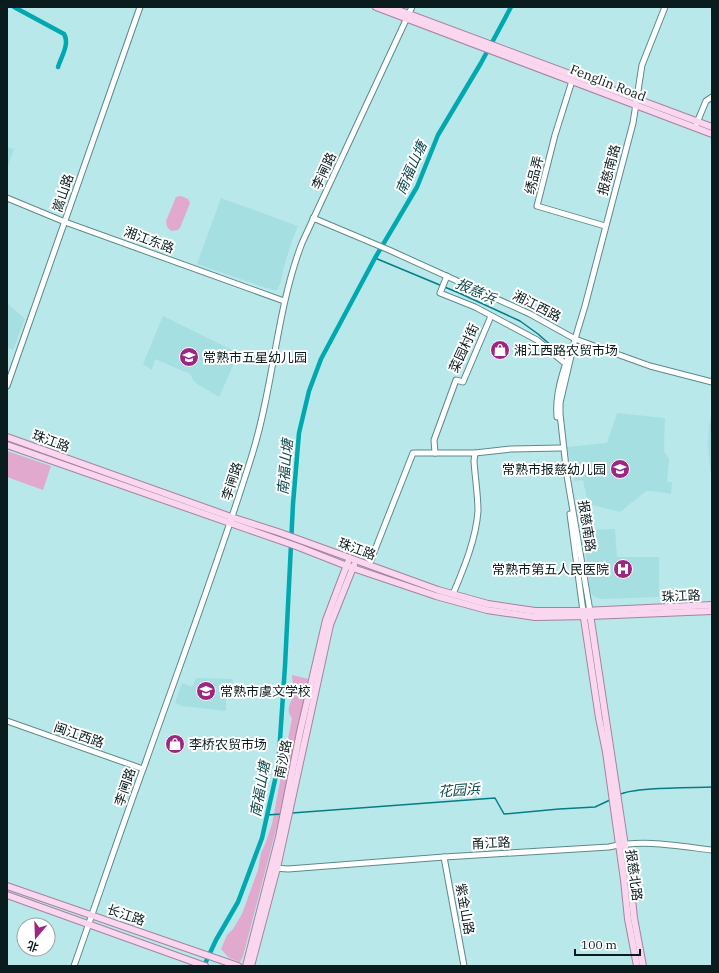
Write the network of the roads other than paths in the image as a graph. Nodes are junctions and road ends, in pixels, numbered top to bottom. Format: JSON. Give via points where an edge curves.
{"nodes":[{"id":1,"x":140,"y":7,"type":"edge"},
{"id":2,"x":376,"y":7,"type":"edge"},
{"id":3,"x":390,"y":7,"type":"edge"},
{"id":4,"x":412,"y":7,"type":"edge"},
{"id":5,"x":665,"y":7,"type":"edge"},
{"id":6,"x":408,"y":16,"type":"junction"},
{"id":7,"x":498,"y":50,"type":"junction"},
{"id":8,"x":572,"y":81,"type":"junction"},
{"id":9,"x":712,"y":97,"type":"edge"},
{"id":10,"x":636,"y":101,"type":"junction"},
{"id":11,"x":696,"y":124,"type":"junction"},
{"id":12,"x":712,"y":127,"type":"edge"},
{"id":13,"x":712,"y":134,"type":"edge"},
{"id":14,"x":7,"y":198,"type":"edge"},
{"id":15,"x":314,"y":218,"type":"junction"},
{"id":16,"x":65,"y":222,"type":"junction"},
{"id":17,"x":605,"y":226,"type":"junction"},
{"id":18,"x":448,"y":276,"type":"junction"},
{"id":19,"x":284,"y":301,"type":"junction"},
{"id":20,"x":491,"y":316,"type":"junction"},
{"id":21,"x":575,"y":339,"type":"junction"},
{"id":22,"x":566,"y":364,"type":"junction"},
{"id":23,"x":712,"y":382,"type":"edge"},
{"id":24,"x":7,"y":386,"type":"edge"},
{"id":25,"x":7,"y":437,"type":"edge"},
{"id":26,"x":7,"y":444,"type":"edge"},
{"id":27,"x":561,"y":448,"type":"junction"},
{"id":28,"x":434,"y":453,"type":"junction"},
{"id":29,"x":475,"y":454,"type":"junction"},
{"id":30,"x":230,"y":520,"type":"junction"},
{"id":31,"x":353,"y":560,"type":"junction"},
{"id":32,"x":369,"y":565,"type":"junction"},
{"id":33,"x":350,"y":567,"type":"junction"},
{"id":34,"x":453,"y":594,"type":"junction"},
{"id":35,"x":712,"y":605,"type":"edge"},
{"id":36,"x":712,"y":610,"type":"edge"},
{"id":37,"x":586,"y":614,"type":"junction"},
{"id":38,"x":7,"y":721,"type":"edge"},
{"id":39,"x":143,"y":769,"type":"junction"},
{"id":40,"x":614,"y":787,"type":"joint"},
{"id":41,"x":622,"y":844,"type":"junction"},
{"id":42,"x":712,"y":850,"type":"edge"},
{"id":43,"x":444,"y":857,"type":"junction"},
{"id":44,"x":274,"y":868,"type":"junction"},
{"id":45,"x":7,"y":886,"type":"edge"},
{"id":46,"x":7,"y":894,"type":"edge"},
{"id":47,"x":92,"y":914,"type":"junction"},
{"id":48,"x":89,"y":923,"type":"junction"},
{"id":49,"x":74,"y":966,"type":"edge"},
{"id":50,"x":205,"y":966,"type":"edge"},
{"id":51,"x":238,"y":966,"type":"edge"},
{"id":52,"x":246,"y":966,"type":"edge"},
{"id":53,"x":251,"y":966,"type":"edge"},
{"id":54,"x":464,"y":966,"type":"edge"},
{"id":55,"x":637,"y":966,"type":"edge"},
{"id":56,"x":643,"y":966,"type":"edge"}],
"edges":[{"from":1,"to":16,"type":"street","name":"嵩山路"},
{"from":2,"to":6,"type":"main road"},
{"from":3,"to":6,"type":"main road"},
{"from":4,"to":6,"type":"street","name":"李闸路"},
{"from":5,"to":10,"type":"street","name":"报慈南路","via":[[642,65]]},
{"from":6,"to":7,"type":"main road"},
{"from":6,"to":15,"type":"street","name":"李闸路"},
{"from":7,"to":8,"type":"main road","name":"Fenglin Road"},
{"from":7,"to":10,"type":"main road","name":"Fenglin Road"},
{"from":8,"to":10,"type":"main road","name":"Fenglin Road"},
{"from":8,"to":17,"type":"street","name":"绣品弄","via":[[537,206]]},
{"from":9,"to":11,"type":"street","via":[[706,101]]},
{"from":10,"to":11,"type":"main road","name":"Fenglin Road"},
{"from":10,"to":17,"type":"street","name":"报慈南路","via":[[633,123]]},
{"from":11,"to":12,"type":"main road","name":"Fenglin Road"},
{"from":11,"to":13,"type":"main road","name":"Fenglin Road"},
{"from":14,"to":16,"type":"street","name":"湘江东路"},
{"from":15,"to":18,"type":"street","name":"湘江西路"},
{"from":15,"to":19,"type":"street","name":"李闸路","via":[[294,263]]},
{"from":16,"to":19,"type":"street","name":"湘江东路"},
{"from":16,"to":24,"type":"street","name":"嵩山路"},
{"from":17,"to":21,"type":"street","name":"报慈南路"},
{"from":18,"to":20,"type":"street","via":[[440,293]]},
{"from":18,"to":21,"type":"street","name":"湘江西路","via":[[530,314]]},
{"from":19,"to":30,"type":"street","name":"李闸路","via":[[262,419]]},
{"from":20,"to":22,"type":"street","via":[[537,340]]},
{"from":20,"to":28,"type":"street","name":"菜园村街","via":[[463,382],[456,380],[434,440]]},
{"from":21,"to":22,"type":"street","name":"报慈南路"},
{"from":21,"to":23,"type":"street","name":"湘江西路","via":[[650,366]]},
{"from":21,"to":37,"type":"street","name":"报慈南路","via":[[562,391],[560,414]]},
{"from":22,"to":27,"type":"street","name":"报慈南路","via":[[558,391],[556,410]]},
{"from":25,"to":30,"type":"main road","name":"珠江路"},
{"from":26,"to":30,"type":"main road","name":"珠江路"},
{"from":27,"to":29,"type":"street","via":[[511,449]]},
{"from":27,"to":37,"type":"street","name":"报慈南路"},
{"from":28,"to":29,"type":"street"},
{"from":28,"to":32,"type":"street","via":[[413,453]]},
{"from":29,"to":34,"type":"street","via":[[478,511],[474,534]]},
{"from":30,"to":31,"type":"main road","name":"珠江路","via":[[278,532]]},
{"from":30,"to":33,"type":"main road","name":"珠江路"},
{"from":30,"to":39,"type":"street","name":"李闸路"},
{"from":31,"to":32,"type":"main road","name":"珠江路"},
{"from":31,"to":33,"type":"main road","name":"南沙路"},
{"from":32,"to":34,"type":"main road","name":"珠江路"},
{"from":33,"to":37,"type":"main road","name":"珠江路","via":[[487,610],[535,617]]},
{"from":33,"to":44,"type":"main road","name":"南沙路","via":[[326,620],[300,732]]},
{"from":34,"to":37,"type":"main road","name":"珠江路","via":[[488,604]]},
{"from":35,"to":37,"type":"main road","name":"珠江路"},
{"from":36,"to":37,"type":"main road","name":"珠江路"},
{"from":37,"to":40,"type":"main road","name":"报慈南路"},
{"from":38,"to":39,"type":"street","name":"闽江西路"},
{"from":39,"to":47,"type":"street","name":"李闸路"},
{"from":40,"to":41,"type":"main road","name":"报慈北路"},
{"from":41,"to":42,"type":"street","name":"甬江路","via":[[661,844]]},
{"from":41,"to":43,"type":"street","name":"甬江路","via":[[609,847]]},
{"from":41,"to":55,"type":"main road","name":"报慈北路","via":[[628,919]]},
{"from":41,"to":56,"type":"main road","name":"报慈北路"},
{"from":43,"to":44,"type":"street","name":"甬江路"},
{"from":43,"to":54,"type":"street","name":"紫金山路"},
{"from":44,"to":52,"type":"main road","name":"南沙路"},
{"from":44,"to":53,"type":"main road","name":"南沙路"},
{"from":45,"to":47,"type":"main road","name":"长江路"},
{"from":46,"to":48,"type":"main road","name":"长江路"},
{"from":47,"to":48,"type":"street","name":"李闸路"},
{"from":47,"to":51,"type":"main road","name":"长江路"},
{"from":48,"to":49,"type":"street","name":"李闸路"},
{"from":48,"to":50,"type":"main road","name":"长江路"}]}
